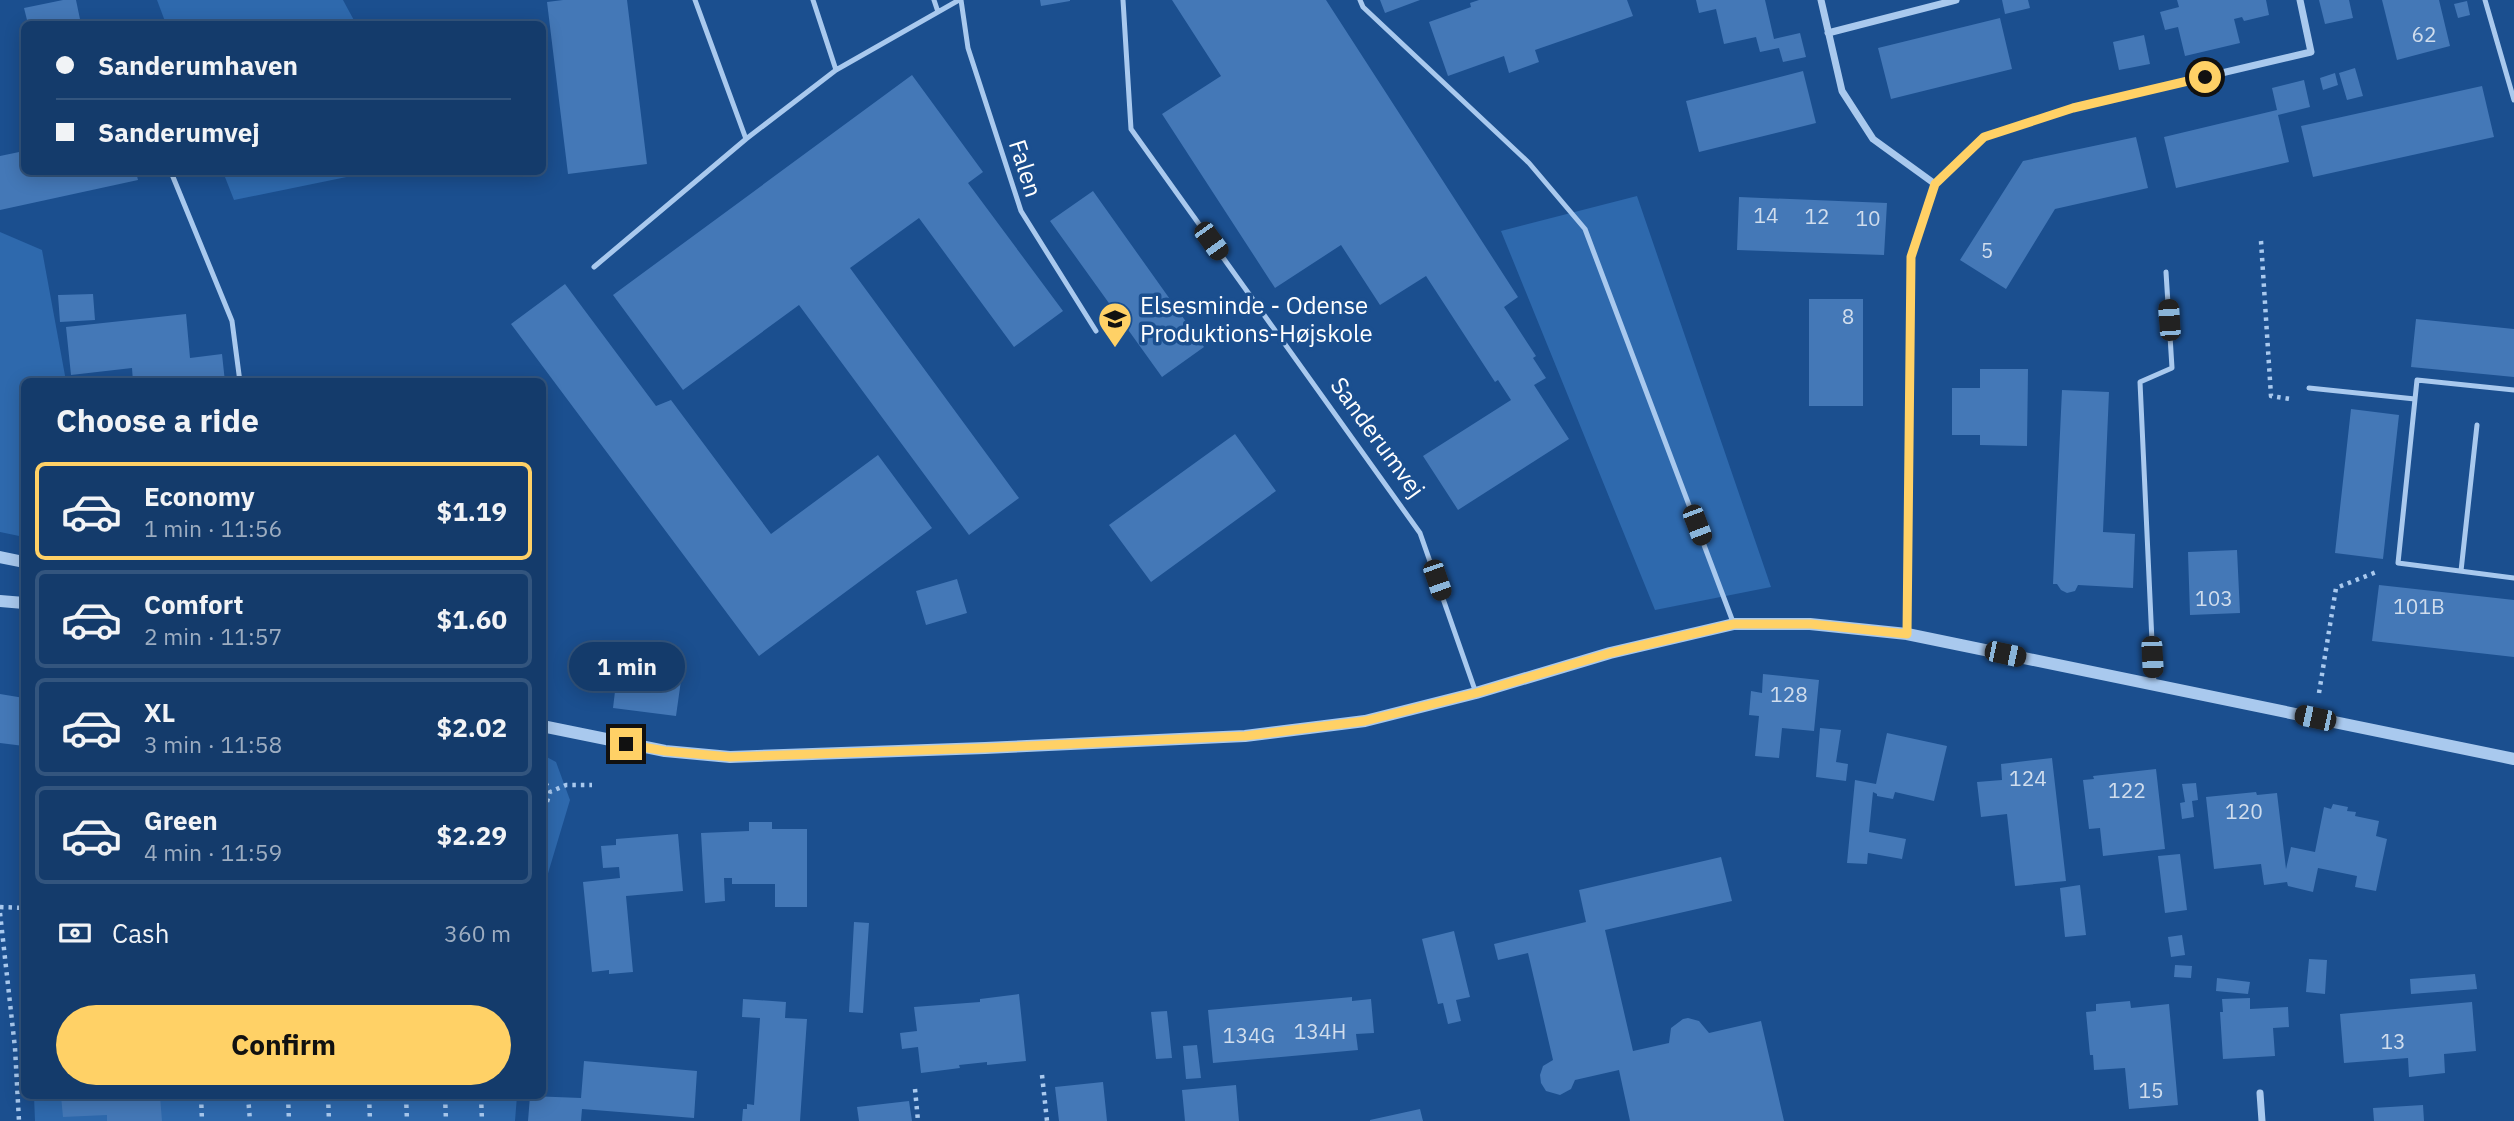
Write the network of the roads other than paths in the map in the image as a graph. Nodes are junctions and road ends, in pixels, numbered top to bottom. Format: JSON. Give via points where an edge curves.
{"nodes":[{"id":1,"x":695,"y":0,"type":"edge"},
{"id":2,"x":813,"y":0,"type":"edge"},
{"id":3,"x":934,"y":0,"type":"edge"},
{"id":4,"x":960,"y":0,"type":"edge"},
{"id":5,"x":1123,"y":0,"type":"edge"},
{"id":6,"x":1360,"y":0,"type":"edge"},
{"id":7,"x":1821,"y":0,"type":"edge"},
{"id":8,"x":1956,"y":0,"type":"edge"},
{"id":9,"x":2300,"y":0,"type":"edge"},
{"id":10,"x":2485,"y":0,"type":"edge"},
{"id":11,"x":938,"y":12,"type":"junction"},
{"id":12,"x":1828,"y":33,"type":"junction"},
{"id":13,"x":836,"y":70,"type":"junction"},
{"id":14,"x":2514,"y":100,"type":"edge"},
{"id":15,"x":746,"y":139,"type":"junction"},
{"id":16,"x":172,"y":175,"type":"edge"},
{"id":17,"x":1935,"y":184,"type":"junction"},
{"id":18,"x":594,"y":267,"type":"dead end"},
{"id":19,"x":2166,"y":272,"type":"dead end"},
{"id":20,"x":1096,"y":331,"type":"dead end"},
{"id":21,"x":239,"y":378,"type":"edge"},
{"id":22,"x":2309,"y":388,"type":"road end"},
{"id":23,"x":2514,"y":390,"type":"edge"},
{"id":24,"x":2415,"y":399,"type":"junction"},
{"id":25,"x":2477,"y":425,"type":"dead end"},
{"id":26,"x":0,"y":557,"type":"edge"},
{"id":27,"x":21,"y":561,"type":"edge"},
{"id":28,"x":2461,"y":571,"type":"junction"},
{"id":29,"x":2514,"y":578,"type":"edge"},
{"id":30,"x":0,"y":601,"type":"edge"},
{"id":31,"x":21,"y":603,"type":"edge"},
{"id":32,"x":1734,"y":624,"type":"junction"},
{"id":33,"x":1907,"y":634,"type":"junction"},
{"id":34,"x":2154,"y":685,"type":"junction"},
{"id":35,"x":1476,"y":693,"type":"junction"},
{"id":36,"x":546,"y":727,"type":"edge"},
{"id":37,"x":2514,"y":760,"type":"edge"},
{"id":38,"x":2260,"y":1093,"type":"dead end"},
{"id":39,"x":2262,"y":1121,"type":"edge"}],
"edges":[{"from":1,"to":15,"type":"lane"},
{"from":2,"to":13,"type":"lane"},
{"from":3,"to":11,"type":"lane"},
{"from":4,"to":11,"type":"lane"},
{"from":4,"to":20,"type":"lane","name":"Falen","via":[[968,48],[1021,211]]},
{"from":5,"to":35,"type":"lane","name":"Sanderumvej","via":[[1131,129],[1420,533]]},
{"from":6,"to":32,"type":"lane","via":[[1529,163],[1585,229]]},
{"from":7,"to":12,"type":"street"},
{"from":8,"to":12,"type":"street"},
{"from":9,"to":17,"type":"street","via":[[2311,52],[2073,108],[1984,137]]},
{"from":10,"to":14,"type":"lane"},
{"from":11,"to":13,"type":"lane"},
{"from":12,"to":17,"type":"street","via":[[1842,91],[1873,139]]},
{"from":13,"to":15,"type":"lane"},
{"from":15,"to":18,"type":"lane"},
{"from":16,"to":21,"type":"lane","via":[[232,321]]},
{"from":17,"to":33,"type":"street","via":[[1911,257]]},
{"from":19,"to":34,"type":"lane","via":[[2172,368],[2140,382]]},
{"from":22,"to":24,"type":"lane"},
{"from":23,"to":24,"type":"lane","via":[[2417,380]]},
{"from":24,"to":28,"type":"lane","via":[[2398,563]]},
{"from":25,"to":28,"type":"lane"},
{"from":26,"to":27,"type":"street"},
{"from":28,"to":29,"type":"lane"},
{"from":30,"to":31,"type":"street"},
{"from":32,"to":33,"type":"street","via":[[1811,624]]},
{"from":32,"to":35,"type":"street","via":[[1610,653]]},
{"from":33,"to":34,"type":"street"},
{"from":34,"to":37,"type":"street"},
{"from":35,"to":36,"type":"street","via":[[1365,721],[1245,736],[985,748],[730,757],[665,751]]},
{"from":38,"to":39,"type":"street"}]}
